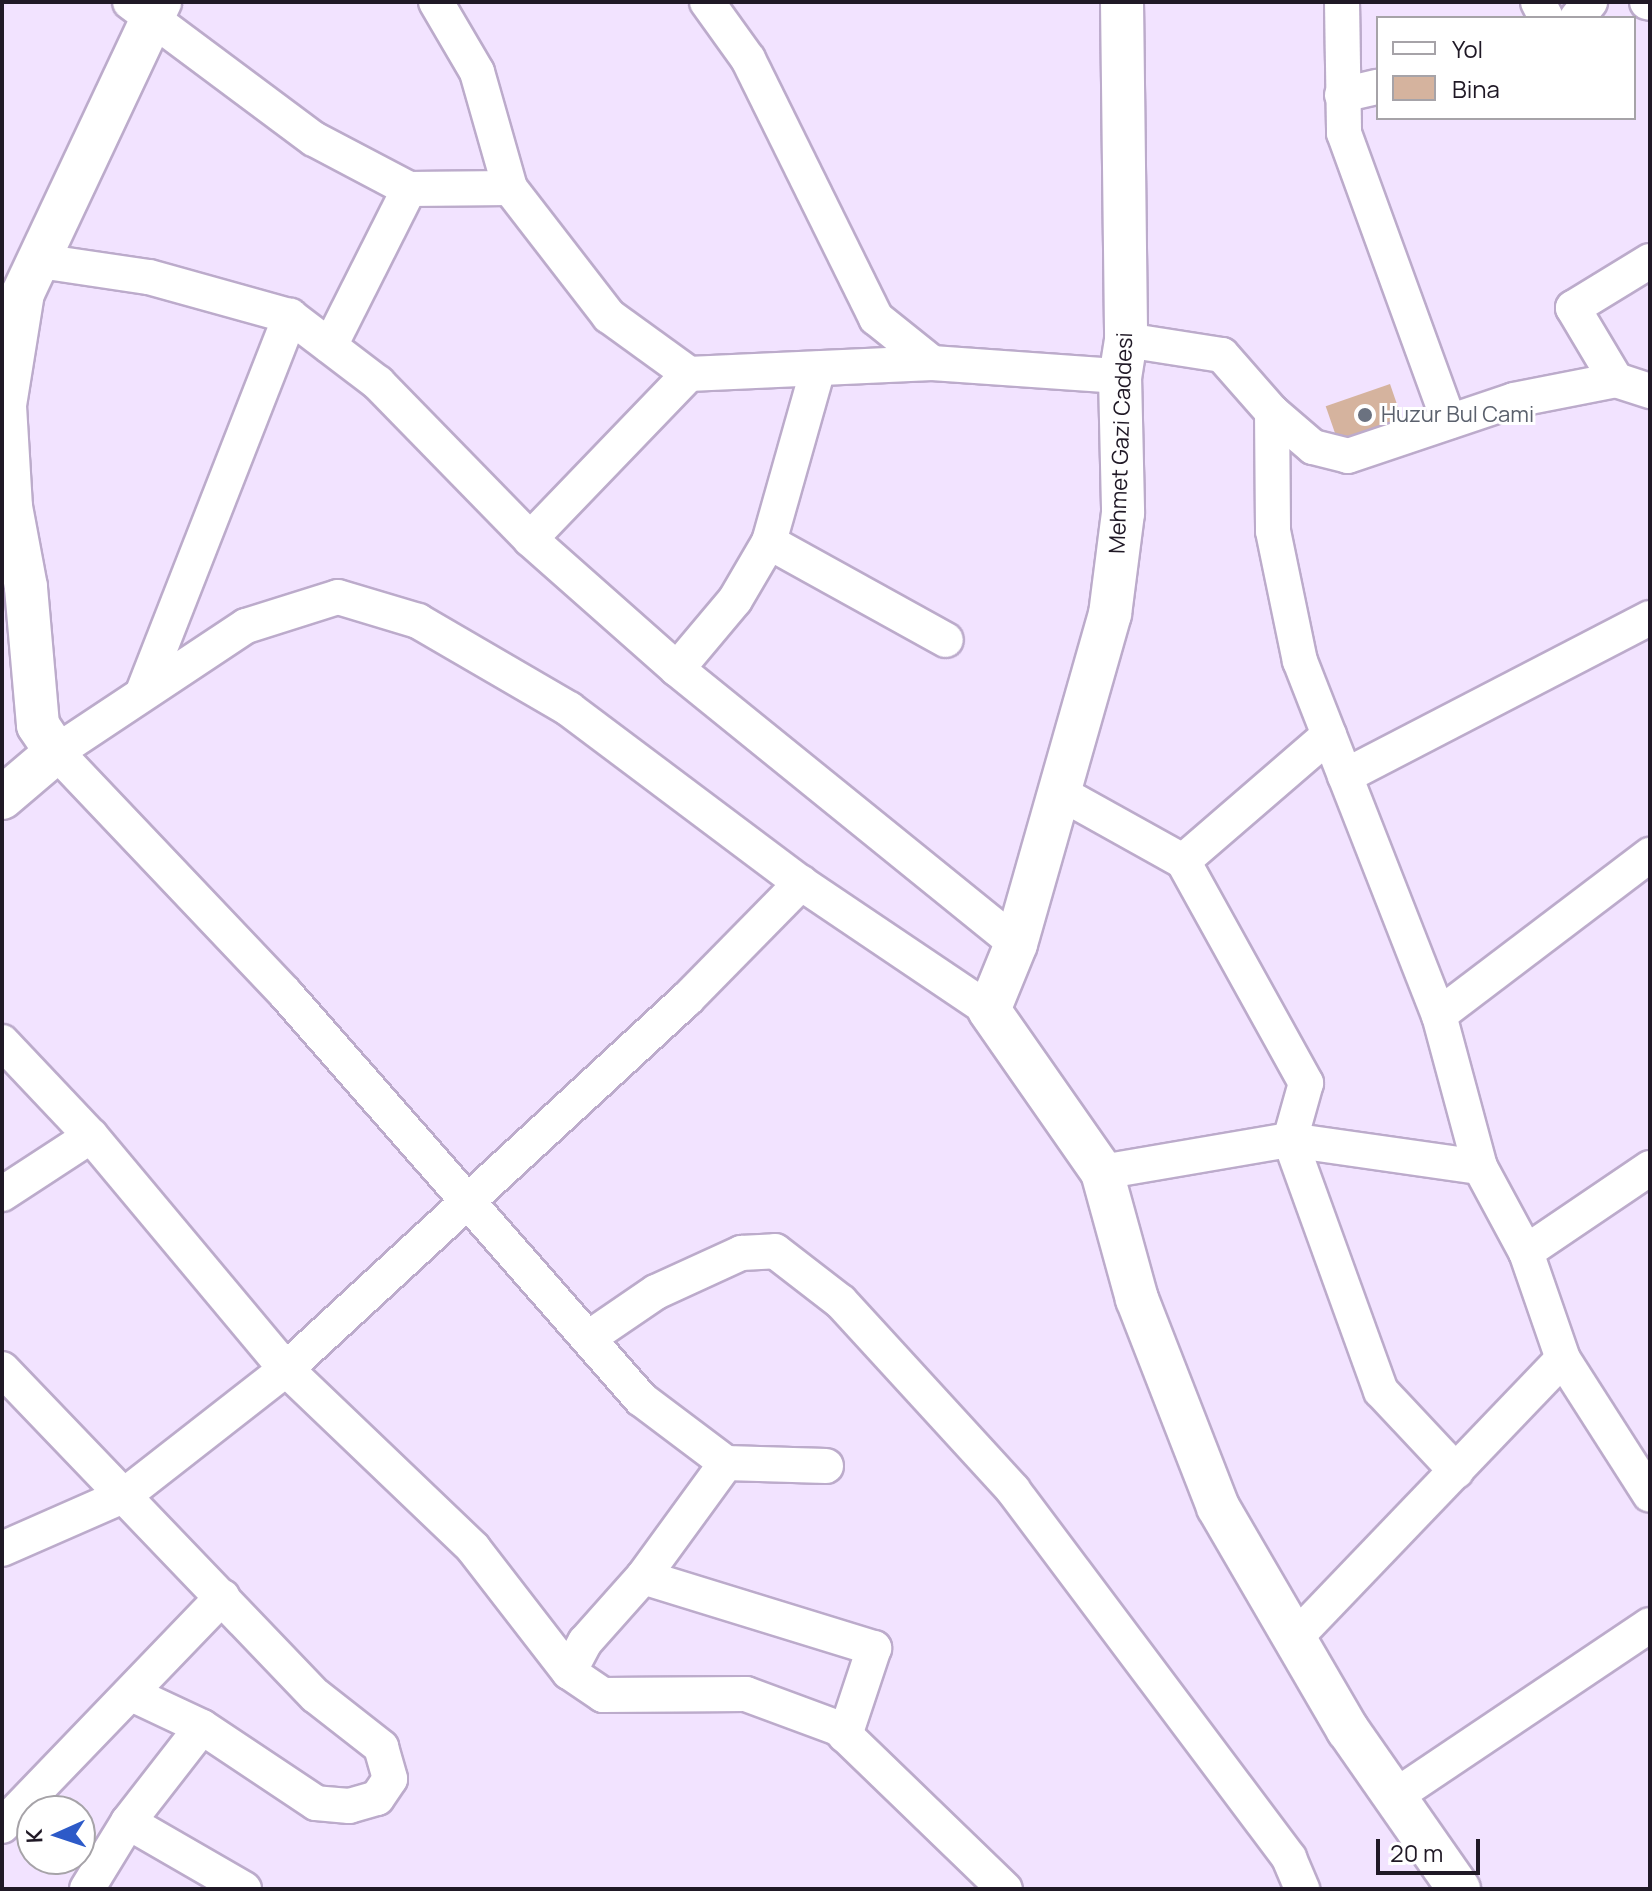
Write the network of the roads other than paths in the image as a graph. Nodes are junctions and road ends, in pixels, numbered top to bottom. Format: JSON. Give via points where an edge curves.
{"nodes":[{"id":1,"x":436,"y":2,"type":"edge"},
{"id":2,"x":707,"y":2,"type":"edge"},
{"id":3,"x":1122,"y":2,"type":"edge"},
{"id":4,"x":1342,"y":2,"type":"edge"},
{"id":5,"x":147,"y":8,"type":"edge"},
{"id":6,"x":1376,"y":87,"type":"edge"},
{"id":7,"x":1342,"y":95,"type":"junction"},
{"id":8,"x":510,"y":188,"type":"junction"},
{"id":9,"x":409,"y":189,"type":"junction"},
{"id":10,"x":1650,"y":261,"type":"edge"},
{"id":11,"x":22,"y":278,"type":"edge"},
{"id":12,"x":290,"y":316,"type":"junction"},
{"id":13,"x":330,"y":346,"type":"junction"},
{"id":14,"x":1123,"y":358,"type":"junction"},
{"id":15,"x":932,"y":363,"type":"junction"},
{"id":16,"x":818,"y":369,"type":"junction"},
{"id":17,"x":689,"y":374,"type":"junction"},
{"id":18,"x":1616,"y":380,"type":"junction"},
{"id":19,"x":1650,"y":391,"type":"edge"},
{"id":20,"x":1272,"y":412,"type":"junction"},
{"id":21,"x":1449,"y":422,"type":"junction"},
{"id":22,"x":530,"y":539,"type":"junction"},
{"id":23,"x":769,"y":542,"type":"junction"},
{"id":24,"x":1650,"y":618,"type":"edge"},
{"id":25,"x":946,"y":640,"type":"dead end"},
{"id":26,"x":677,"y":669,"type":"junction"},
{"id":27,"x":143,"y":692,"type":"junction"},
{"id":28,"x":1329,"y":735,"type":"junction"},
{"id":29,"x":56,"y":752,"type":"junction"},
{"id":30,"x":1345,"y":776,"type":"junction"},
{"id":31,"x":1057,"y":791,"type":"junction"},
{"id":32,"x":2,"y":798,"type":"edge"},
{"id":33,"x":1650,"y":855,"type":"edge"},
{"id":34,"x":1183,"y":861,"type":"junction"},
{"id":35,"x":801,"y":883,"type":"junction"},
{"id":36,"x":1016,"y":944,"type":"junction"},
{"id":37,"x":989,"y":1010,"type":"junction"},
{"id":38,"x":1439,"y":1015,"type":"junction"},
{"id":39,"x":2,"y":1042,"type":"edge"},
{"id":40,"x":91,"y":1136,"type":"junction"},
{"id":41,"x":1290,"y":1140,"type":"junction"},
{"id":42,"x":1480,"y":1167,"type":"junction"},
{"id":43,"x":1650,"y":1168,"type":"edge"},
{"id":44,"x":1102,"y":1172,"type":"junction"},
{"id":45,"x":2,"y":1194,"type":"edge"},
{"id":46,"x":467,"y":1198,"type":"junction"},
{"id":47,"x":1526,"y":1252,"type":"junction"},
{"id":48,"x":590,"y":1337,"type":"junction"},
{"id":49,"x":1563,"y":1359,"type":"junction"},
{"id":50,"x":2,"y":1369,"type":"edge"},
{"id":51,"x":286,"y":1369,"type":"junction"},
{"id":52,"x":726,"y":1463,"type":"junction"},
{"id":53,"x":826,"y":1466,"type":"dead end"},
{"id":54,"x":1456,"y":1471,"type":"junction"},
{"id":55,"x":125,"y":1495,"type":"junction"},
{"id":56,"x":1650,"y":1495,"type":"edge"},
{"id":57,"x":2,"y":1549,"type":"edge"},
{"id":58,"x":643,"y":1577,"type":"junction"},
{"id":59,"x":222,"y":1597,"type":"junction"},
{"id":60,"x":1650,"y":1625,"type":"edge"},
{"id":61,"x":1296,"y":1637,"type":"junction"},
{"id":62,"x":569,"y":1672,"type":"junction"},
{"id":63,"x":134,"y":1695,"type":"junction"},
{"id":64,"x":202,"y":1727,"type":"junction"},
{"id":65,"x":845,"y":1735,"type":"junction"},
{"id":66,"x":1394,"y":1797,"type":"junction"},
{"id":67,"x":128,"y":1822,"type":"junction"},
{"id":68,"x":2,"y":1826,"type":"edge"},
{"id":69,"x":87,"y":1889,"type":"edge"},
{"id":70,"x":244,"y":1889,"type":"edge"},
{"id":71,"x":1005,"y":1889,"type":"edge"},
{"id":72,"x":1302,"y":1889,"type":"edge"},
{"id":73,"x":1459,"y":1889,"type":"edge"}],
"edges":[{"from":1,"to":8,"type":"street","via":[[477,72]]},
{"from":2,"to":15,"type":"street","via":[[748,59],[876,318]]},
{"from":3,"to":14,"type":"street","name":"Mehmet Gazi Caddesi"},
{"from":4,"to":7,"type":"street"},
{"from":5,"to":9,"type":"street","via":[[314,139]]},
{"from":5,"to":11,"type":"street"},
{"from":6,"to":7,"type":"street"},
{"from":7,"to":21,"type":"street","via":[[1344,133]]},
{"from":8,"to":9,"type":"street"},
{"from":8,"to":17,"type":"street","via":[[609,316]]},
{"from":9,"to":13,"type":"street"},
{"from":10,"to":18,"type":"street","via":[[1573,308]]},
{"from":11,"to":12,"type":"street","via":[[149,277]]},
{"from":11,"to":29,"type":"street","via":[[5,405],[11,507],[26,587],[38,725]]},
{"from":12,"to":13,"type":"street"},
{"from":12,"to":27,"type":"street"},
{"from":13,"to":22,"type":"street","via":[[378,383]]},
{"from":14,"to":15,"type":"street"},
{"from":14,"to":20,"type":"street","via":[[1222,355]]},
{"from":14,"to":31,"type":"street","name":"Mehmet Gazi Caddesi","via":[[1123,513],[1110,614]]},
{"from":15,"to":16,"type":"street"},
{"from":16,"to":17,"type":"street"},
{"from":16,"to":23,"type":"street"},
{"from":17,"to":22,"type":"street"},
{"from":18,"to":19,"type":"street"},
{"from":18,"to":21,"type":"street","via":[[1514,400]]},
{"from":20,"to":21,"type":"street","via":[[1313,447],[1348,456]]},
{"from":20,"to":28,"type":"street","via":[[1273,531],[1300,661]]},
{"from":22,"to":26,"type":"street"},
{"from":23,"to":25,"type":"street"},
{"from":23,"to":26,"type":"street","via":[[735,600]]},
{"from":24,"to":30,"type":"street"},
{"from":26,"to":36,"type":"street"},
{"from":27,"to":29,"type":"street"},
{"from":27,"to":35,"type":"street","via":[[246,626],[338,597],[418,621],[569,709]]},
{"from":28,"to":30,"type":"street"},
{"from":28,"to":34,"type":"street"},
{"from":29,"to":32,"type":"street"},
{"from":29,"to":46,"type":"street","via":[[285,993]]},
{"from":30,"to":38,"type":"street"},
{"from":31,"to":34,"type":"street"},
{"from":31,"to":36,"type":"street","name":"Mehmet Gazi Caddesi"},
{"from":33,"to":38,"type":"street"},
{"from":34,"to":41,"type":"street","via":[[1306,1083]]},
{"from":35,"to":37,"type":"street"},
{"from":35,"to":46,"type":"street","via":[[687,999]]},
{"from":36,"to":37,"type":"street","name":"Mehmet Gazi Caddesi"},
{"from":37,"to":44,"type":"street"},
{"from":38,"to":42,"type":"street"},
{"from":39,"to":40,"type":"street"},
{"from":40,"to":45,"type":"street"},
{"from":40,"to":51,"type":"street"},
{"from":41,"to":42,"type":"street"},
{"from":41,"to":44,"type":"street"},
{"from":41,"to":54,"type":"street","via":[[1381,1391]]},
{"from":42,"to":47,"type":"street"},
{"from":43,"to":47,"type":"street"},
{"from":44,"to":61,"type":"street","via":[[1137,1299],[1218,1507]]},
{"from":46,"to":48,"type":"street"},
{"from":46,"to":51,"type":"street"},
{"from":47,"to":49,"type":"street"},
{"from":48,"to":52,"type":"street","via":[[641,1399]]},
{"from":48,"to":72,"type":"street","via":[[656,1292],[741,1253],[775,1251],[841,1302],[1013,1490],[1289,1858]]},
{"from":49,"to":54,"type":"street"},
{"from":49,"to":56,"type":"street"},
{"from":50,"to":55,"type":"street"},
{"from":51,"to":55,"type":"street"},
{"from":51,"to":62,"type":"street","via":[[473,1548]]},
{"from":52,"to":53,"type":"street"},
{"from":52,"to":58,"type":"street"},
{"from":54,"to":61,"type":"street"},
{"from":55,"to":57,"type":"street"},
{"from":55,"to":59,"type":"street"},
{"from":58,"to":62,"type":"street","via":[[585,1642]]},
{"from":58,"to":65,"type":"street","via":[[874,1648]]},
{"from":59,"to":63,"type":"street"},
{"from":59,"to":64,"type":"street","via":[[316,1696],[381,1747],[390,1779],[377,1798],[349,1806],[316,1803]]},
{"from":60,"to":66,"type":"street"},
{"from":61,"to":66,"type":"street"},
{"from":62,"to":65,"type":"street","via":[[603,1695],[746,1694]]},
{"from":63,"to":64,"type":"street"},
{"from":63,"to":68,"type":"street"},
{"from":64,"to":67,"type":"street"},
{"from":65,"to":71,"type":"street"},
{"from":66,"to":73,"type":"street"},
{"from":67,"to":69,"type":"street"},
{"from":67,"to":70,"type":"street"}]}
